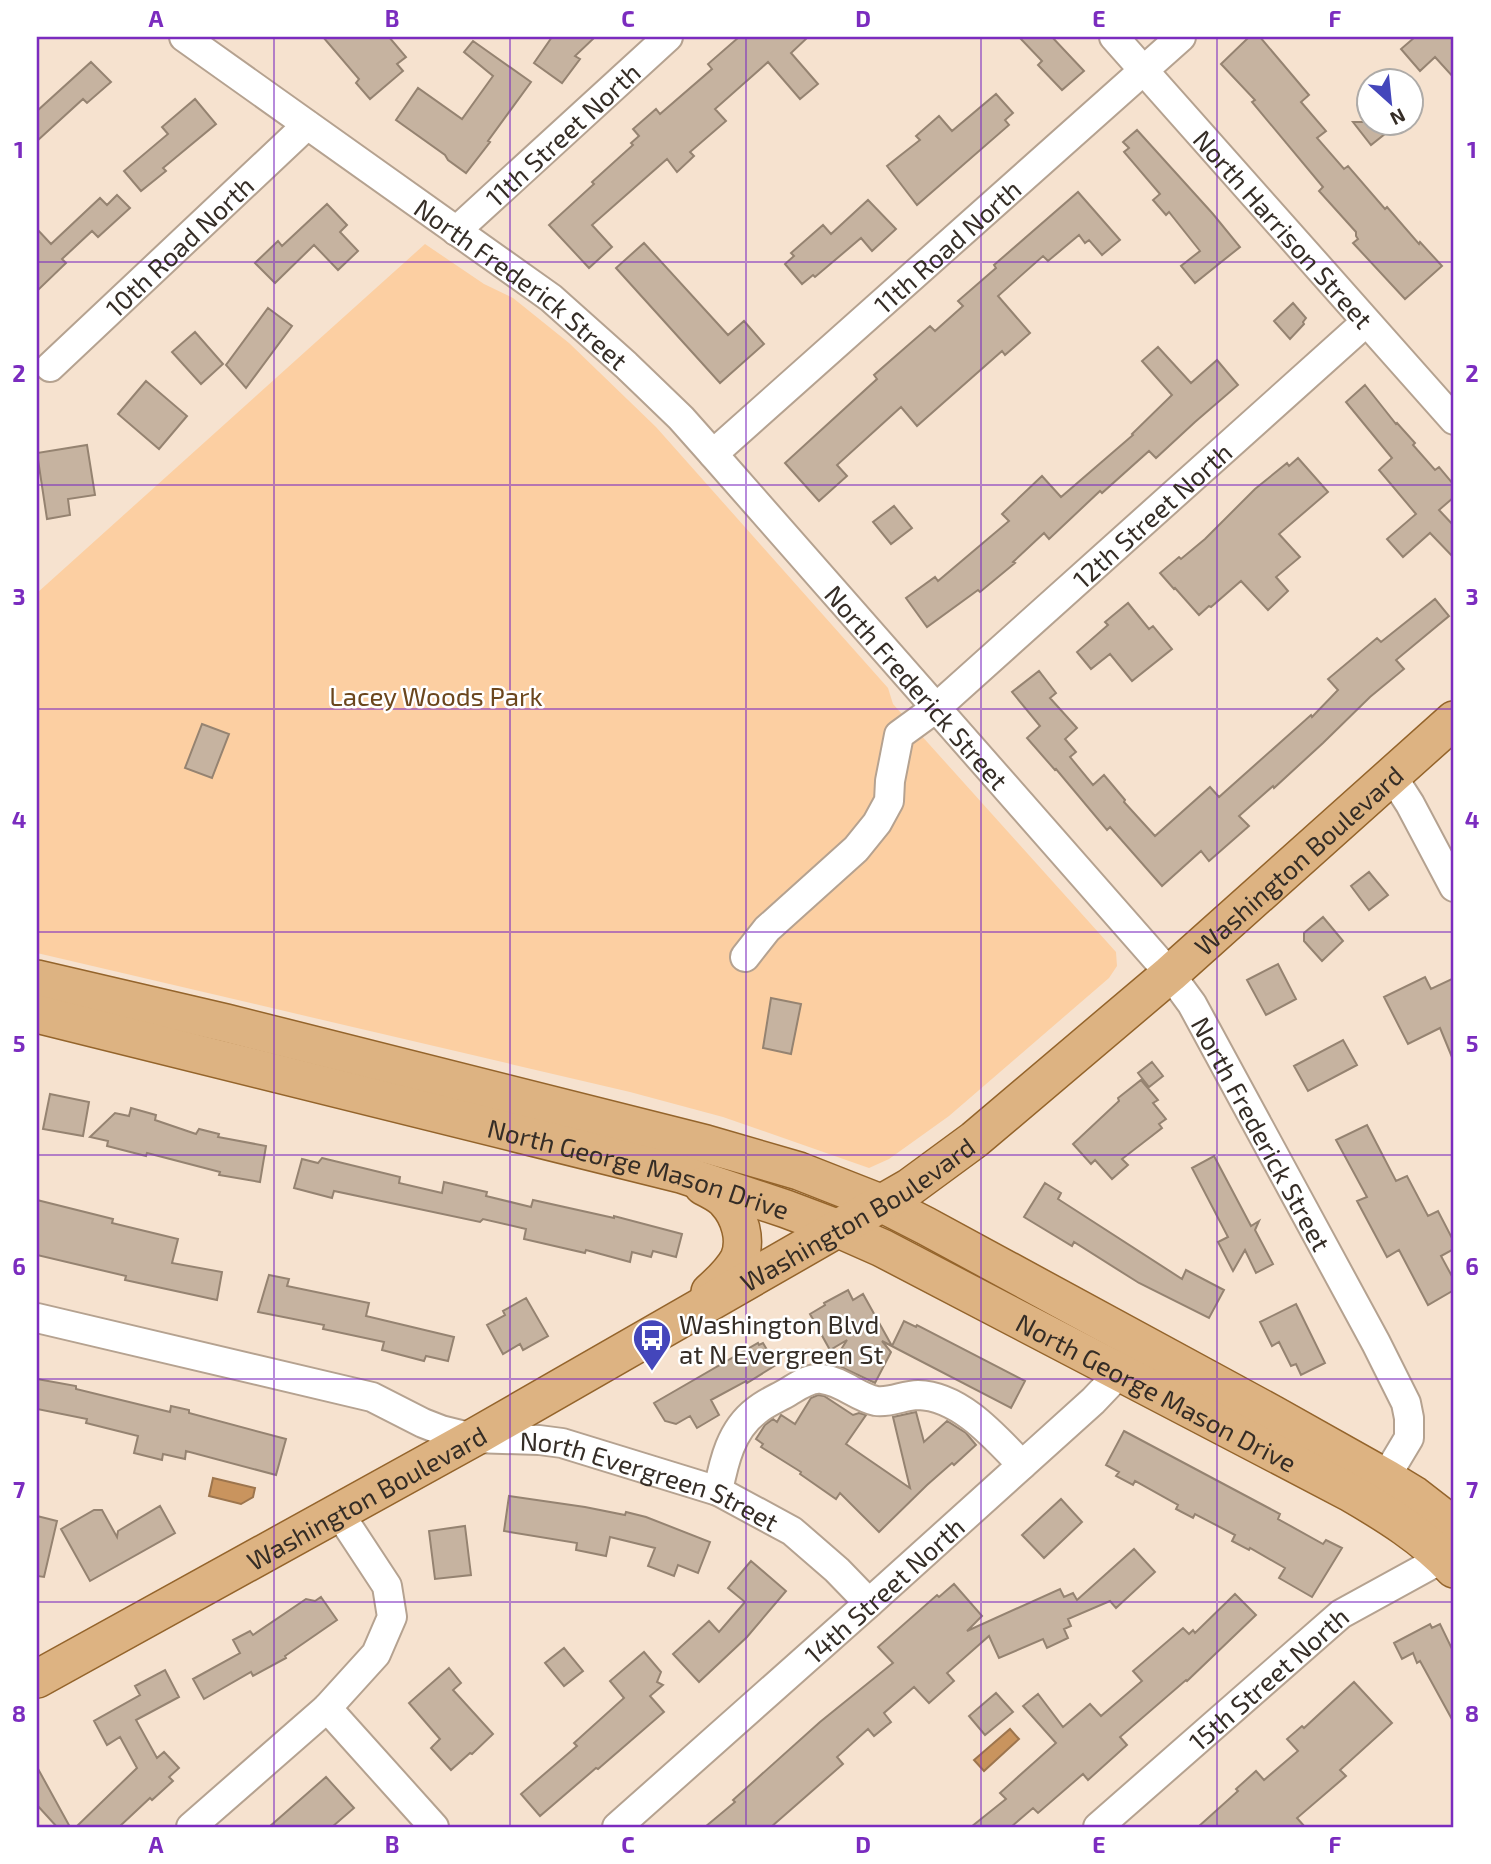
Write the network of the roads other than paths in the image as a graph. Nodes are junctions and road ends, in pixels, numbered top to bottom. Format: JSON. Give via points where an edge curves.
{"nodes":[{"id":1,"x":184,"y":37,"type":"edge"},
{"id":2,"x":668,"y":37,"type":"edge"},
{"id":3,"x":1114,"y":37,"type":"edge"},
{"id":4,"x":1181,"y":37,"type":"edge"},
{"id":5,"x":1144,"y":70,"type":"junction"},
{"id":6,"x":307,"y":125,"type":"junction"},
{"id":7,"x":456,"y":231,"type":"junction"},
{"id":8,"x":1366,"y":322,"type":"junction"},
{"id":9,"x":50,"y":367,"type":"dead end"},
{"id":10,"x":1454,"y":420,"type":"edge"},
{"id":11,"x":713,"y":454,"type":"junction"},
{"id":12,"x":936,"y":708,"type":"junction"},
{"id":13,"x":1454,"y":720,"type":"edge"},
{"id":14,"x":1392,"y":776,"type":"junction"},
{"id":15,"x":1454,"y":887,"type":"edge"},
{"id":16,"x":745,"y":957,"type":"dead end"},
{"id":17,"x":1170,"y":974,"type":"junction"},
{"id":18,"x":37,"y":979,"type":"edge"},
{"id":19,"x":37,"y":1014,"type":"edge"},
{"id":20,"x":681,"y":1174,"type":"junction"},
{"id":21,"x":883,"y":1205,"type":"junction"},
{"id":22,"x":839,"y":1229,"type":"junction"},
{"id":23,"x":37,"y":1318,"type":"edge"},
{"id":24,"x":679,"y":1318,"type":"junction"},
{"id":25,"x":1133,"y":1359,"type":"junction"},
{"id":26,"x":472,"y":1438,"type":"junction"},
{"id":27,"x":1022,"y":1465,"type":"junction"},
{"id":28,"x":718,"y":1491,"type":"junction"},
{"id":29,"x":1377,"y":1491,"type":"junction"},
{"id":30,"x":338,"y":1513,"type":"junction"},
{"id":31,"x":1452,"y":1551,"type":"edge"},
{"id":32,"x":869,"y":1603,"type":"junction"},
{"id":33,"x":37,"y":1679,"type":"edge"},
{"id":34,"x":327,"y":1708,"type":"junction"},
{"id":35,"x":191,"y":1827,"type":"edge"},
{"id":36,"x":435,"y":1827,"type":"edge"},
{"id":37,"x":617,"y":1827,"type":"edge"},
{"id":38,"x":1098,"y":1827,"type":"edge"}],
"edges":[{"from":1,"to":6,"type":"street","name":"North Frederick Street"},
{"from":2,"to":7,"type":"street","name":"11th Street North"},
{"from":3,"to":5,"type":"street","name":"North Harrison Street"},
{"from":4,"to":5,"type":"street","name":"11th Road North"},
{"from":5,"to":8,"type":"street","name":"North Harrison Street"},
{"from":5,"to":11,"type":"street","name":"11th Road North"},
{"from":6,"to":7,"type":"street","name":"North Frederick Street"},
{"from":6,"to":9,"type":"street","name":"10th Road North"},
{"from":7,"to":11,"type":"street","name":"North Frederick Street","via":[[551,298],[681,418]]},
{"from":8,"to":10,"type":"street","name":"North Harrison Street"},
{"from":8,"to":12,"type":"street","name":"12th Street North"},
{"from":11,"to":12,"type":"street","name":"North Frederick Street"},
{"from":12,"to":16,"type":"street","name":"12th Street North","via":[[899,735],[890,801],[877,823],[856,849],[767,929]]},
{"from":12,"to":17,"type":"street","name":"North Frederick Street"},
{"from":13,"to":14,"type":"main road","name":"Washington Boulevard"},
{"from":14,"to":15,"type":"street"},
{"from":14,"to":17,"type":"main road","name":"Washington Boulevard"},
{"from":17,"to":21,"type":"main road","name":"Washington Boulevard","via":[[974,1140]]},
{"from":17,"to":29,"type":"street","name":"North Frederick Street","via":[[1199,1016],[1406,1403],[1409,1438]]},
{"from":18,"to":21,"type":"main road","name":"North George Mason Drive","via":[[706,1144],[799,1171]]},
{"from":19,"to":20,"type":"main road","name":"North George Mason Drive"},
{"from":20,"to":22,"type":"main road","name":"North George Mason Drive"},
{"from":20,"to":24,"type":"main road","via":[[725,1199],[739,1223],[742,1248],[737,1262],[713,1289]]},
{"from":21,"to":22,"type":"main road","name":"Washington Boulevard"},
{"from":21,"to":25,"type":"main road","name":"North George Mason Drive"},
{"from":22,"to":24,"type":"main road","name":"Washington Boulevard"},
{"from":22,"to":25,"type":"main road","name":"North George Mason Drive"},
{"from":23,"to":26,"type":"street","name":"North Evergreen Street","via":[[372,1397],[441,1430]]},
{"from":24,"to":26,"type":"main road","name":"Washington Boulevard"},
{"from":25,"to":27,"type":"street","name":"14th Street North"},
{"from":25,"to":29,"type":"main road","name":"North George Mason Drive"},
{"from":26,"to":28,"type":"street","name":"North Evergreen Street","via":[[562,1443]]},
{"from":26,"to":30,"type":"main road","name":"Washington Boulevard"},
{"from":27,"to":28,"type":"street","via":[[965,1412],[935,1397],[879,1401],[820,1378],[806,1381],[756,1410],[737,1429]]},
{"from":27,"to":32,"type":"street","name":"14th Street North"},
{"from":28,"to":32,"type":"street","name":"North Evergreen Street","via":[[792,1531]]},
{"from":29,"to":31,"type":"main road","name":"North George Mason Drive","via":[[1395,1519]]},
{"from":30,"to":33,"type":"main road","name":"Washington Boulevard"},
{"from":30,"to":34,"type":"street","via":[[387,1586],[392,1617],[376,1654]]},
{"from":31,"to":38,"type":"street","name":"15th Street North","via":[[1341,1614]]},
{"from":32,"to":37,"type":"street","name":"14th Street North"},
{"from":34,"to":35,"type":"street"},
{"from":34,"to":36,"type":"street"}]}
